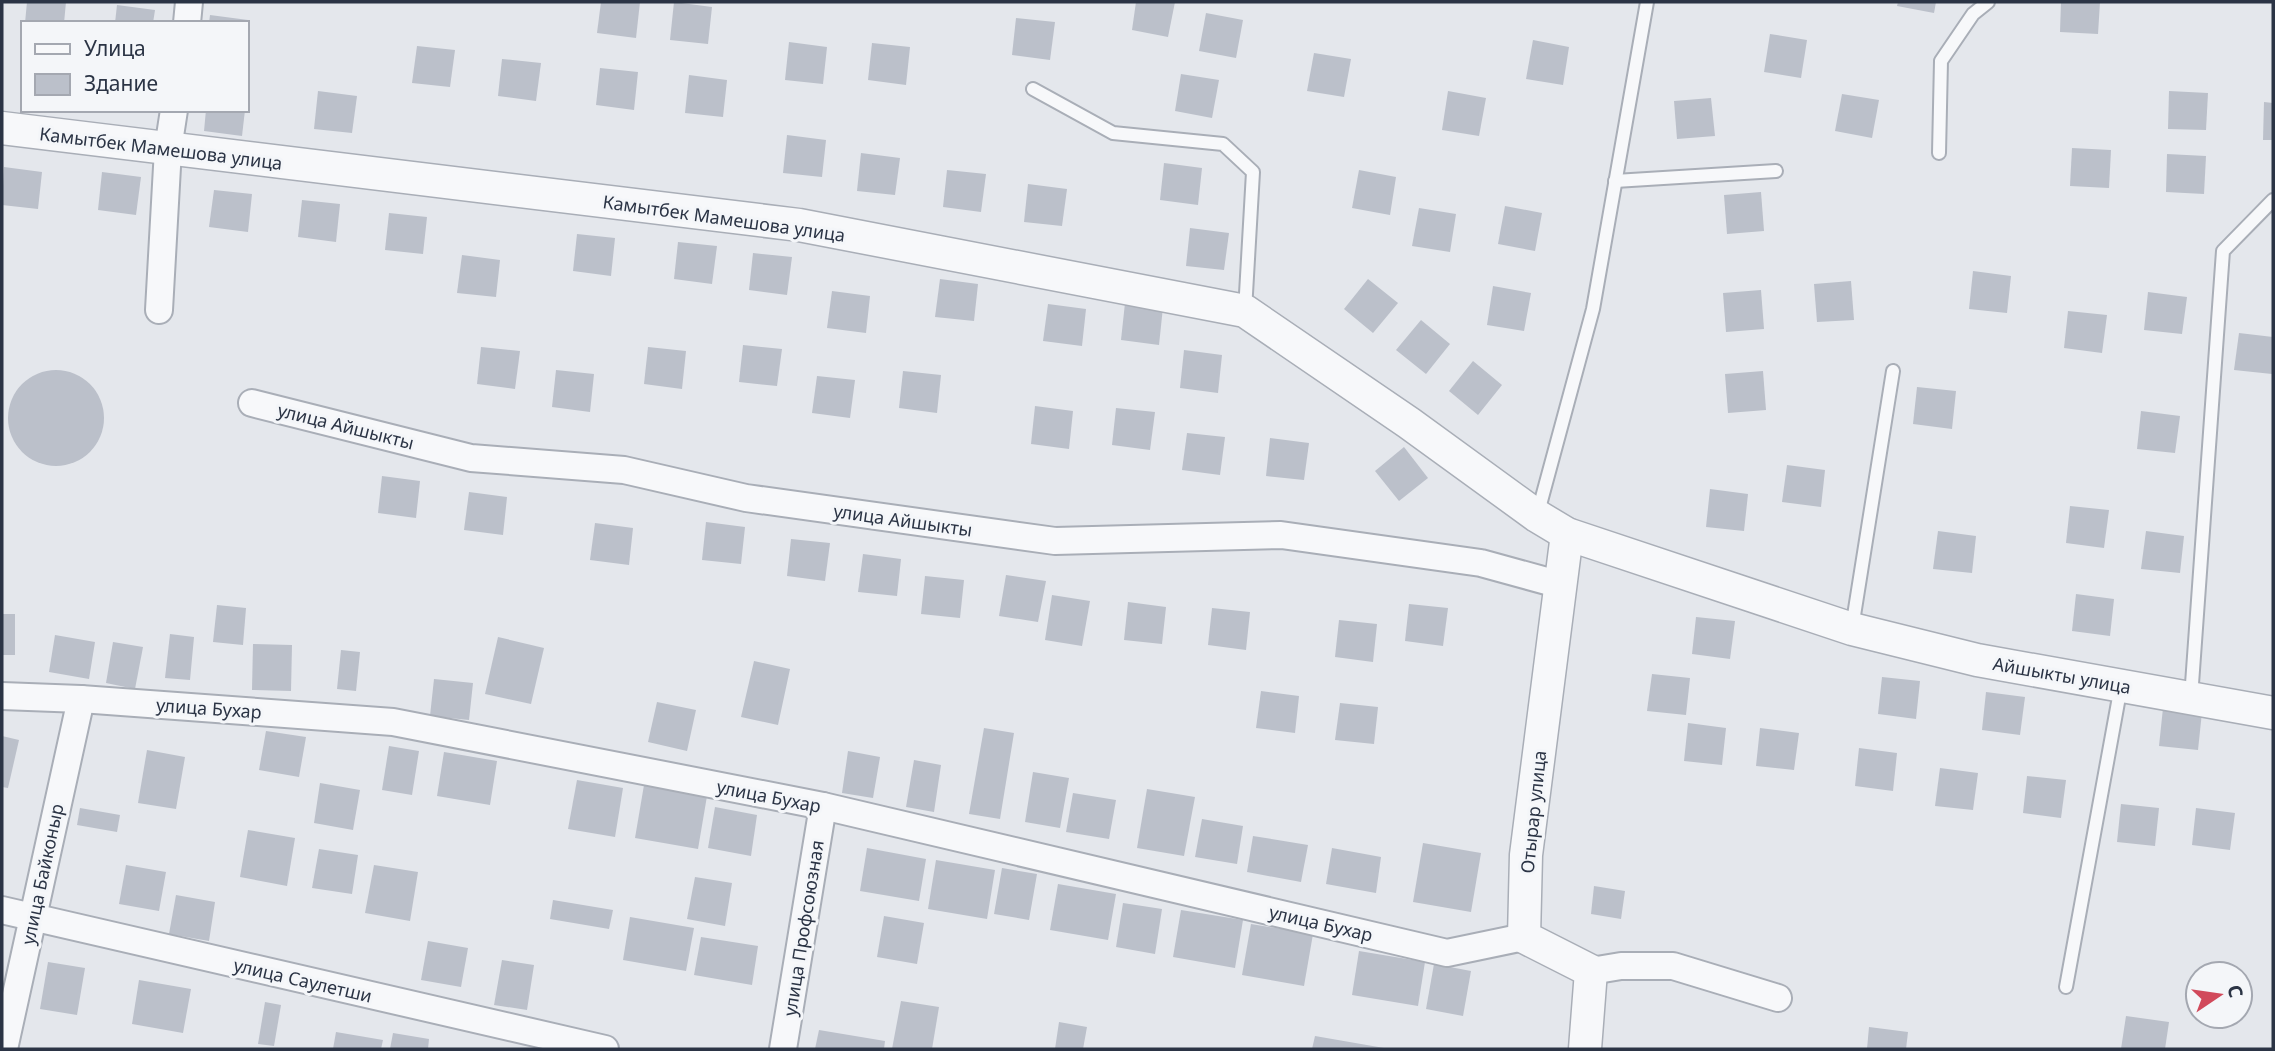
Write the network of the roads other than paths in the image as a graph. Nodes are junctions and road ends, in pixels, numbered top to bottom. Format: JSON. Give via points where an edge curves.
{"nodes":[{"id":1,"x":189,"y":2,"type":"edge"},
{"id":2,"x":1647,"y":2,"type":"edge"},
{"id":3,"x":1987,"y":2,"type":"edge"},
{"id":4,"x":187,"y":21,"type":"edge"},
{"id":5,"x":1033,"y":89,"type":"dead end"},
{"id":6,"x":174,"y":112,"type":"edge"},
{"id":7,"x":2,"y":128,"type":"edge"},
{"id":8,"x":168,"y":149,"type":"junction"},
{"id":9,"x":1939,"y":153,"type":"dead end"},
{"id":10,"x":1776,"y":171,"type":"dead end"},
{"id":11,"x":1615,"y":181,"type":"junction"},
{"id":12,"x":2273,"y":200,"type":"edge"},
{"id":13,"x":159,"y":310,"type":"dead end"},
{"id":14,"x":1245,"y":311,"type":"junction"},
{"id":15,"x":1893,"y":371,"type":"dead end"},
{"id":16,"x":252,"y":403,"type":"dead end"},
{"id":17,"x":1537,"y":516,"type":"junction"},
{"id":18,"x":1567,"y":534,"type":"junction"},
{"id":19,"x":1561,"y":586,"type":"junction"},
{"id":20,"x":1852,"y":629,"type":"junction"},
{"id":21,"x":2121,"y":686,"type":"junction"},
{"id":22,"x":2,"y":696,"type":"edge"},
{"id":23,"x":81,"y":699,"type":"junction"},
{"id":24,"x":2191,"y":699,"type":"junction"},
{"id":25,"x":2273,"y":713,"type":"edge"},
{"id":26,"x":823,"y":806,"type":"junction"},
{"id":27,"x":2,"y":910,"type":"edge"},
{"id":28,"x":33,"y":917,"type":"junction"},
{"id":29,"x":1524,"y":937,"type":"junction"},
{"id":30,"x":1591,"y":971,"type":"junction"},
{"id":31,"x":2066,"y":987,"type":"dead end"},
{"id":32,"x":1778,"y":998,"type":"dead end"},
{"id":33,"x":4,"y":1049,"type":"edge"},
{"id":34,"x":605,"y":1049,"type":"edge"},
{"id":35,"x":783,"y":1049,"type":"edge"},
{"id":36,"x":1585,"y":1049,"type":"edge"}],
"edges":[{"from":1,"to":4,"type":"street"},
{"from":2,"to":11,"type":"lane"},
{"from":3,"to":9,"type":"lane","via":[[1973,14],[1941,61]]},
{"from":5,"to":14,"type":"lane","via":[[1113,133],[1223,144],[1252,172]]},
{"from":6,"to":8,"type":"street"},
{"from":7,"to":8,"type":"street","name":"Камытбек Мамешова улица"},
{"from":8,"to":13,"type":"street"},
{"from":8,"to":14,"type":"street","name":"Камытбек Мамешова улица","via":[[799,225]]},
{"from":10,"to":11,"type":"lane"},
{"from":11,"to":17,"type":"lane","via":[[1593,309]]},
{"from":12,"to":24,"type":"lane","via":[[2223,251]]},
{"from":14,"to":17,"type":"street","name":"Камытбек Мамешова улица"},
{"from":15,"to":20,"type":"lane"},
{"from":16,"to":19,"type":"street","name":"улица Айшыкты","via":[[471,458],[624,470],[746,498],[1055,541],[1281,535],[1481,563]]},
{"from":17,"to":18,"type":"street","name":"Камытбек Мамешова улица"},
{"from":18,"to":19,"type":"street","name":"Отырар улица"},
{"from":18,"to":20,"type":"street","name":"Айшыкты улица"},
{"from":19,"to":29,"type":"street","name":"Отырар улица","via":[[1526,855]]},
{"from":20,"to":21,"type":"street","name":"Айшыкты улица","via":[[1977,660]]},
{"from":21,"to":24,"type":"street","name":"Айшыкты улица"},
{"from":21,"to":31,"type":"lane"},
{"from":22,"to":23,"type":"street","name":"улица Бухар"},
{"from":23,"to":26,"type":"street","name":"улица Бухар","via":[[393,722]]},
{"from":23,"to":28,"type":"street","name":"улица Байконыр"},
{"from":24,"to":25,"type":"street","name":"Айшыкты улица"},
{"from":26,"to":29,"type":"street","name":"улица Бухар","via":[[1447,953]]},
{"from":26,"to":35,"type":"street","name":"улица Профсоюзная"},
{"from":27,"to":28,"type":"street","name":"улица Саулетши"},
{"from":28,"to":33,"type":"street","name":"улица Байконыр"},
{"from":28,"to":34,"type":"street","name":"улица Саулетши"},
{"from":29,"to":30,"type":"street"},
{"from":30,"to":32,"type":"street","via":[[1674,966]]},
{"from":30,"to":36,"type":"street"}]}
